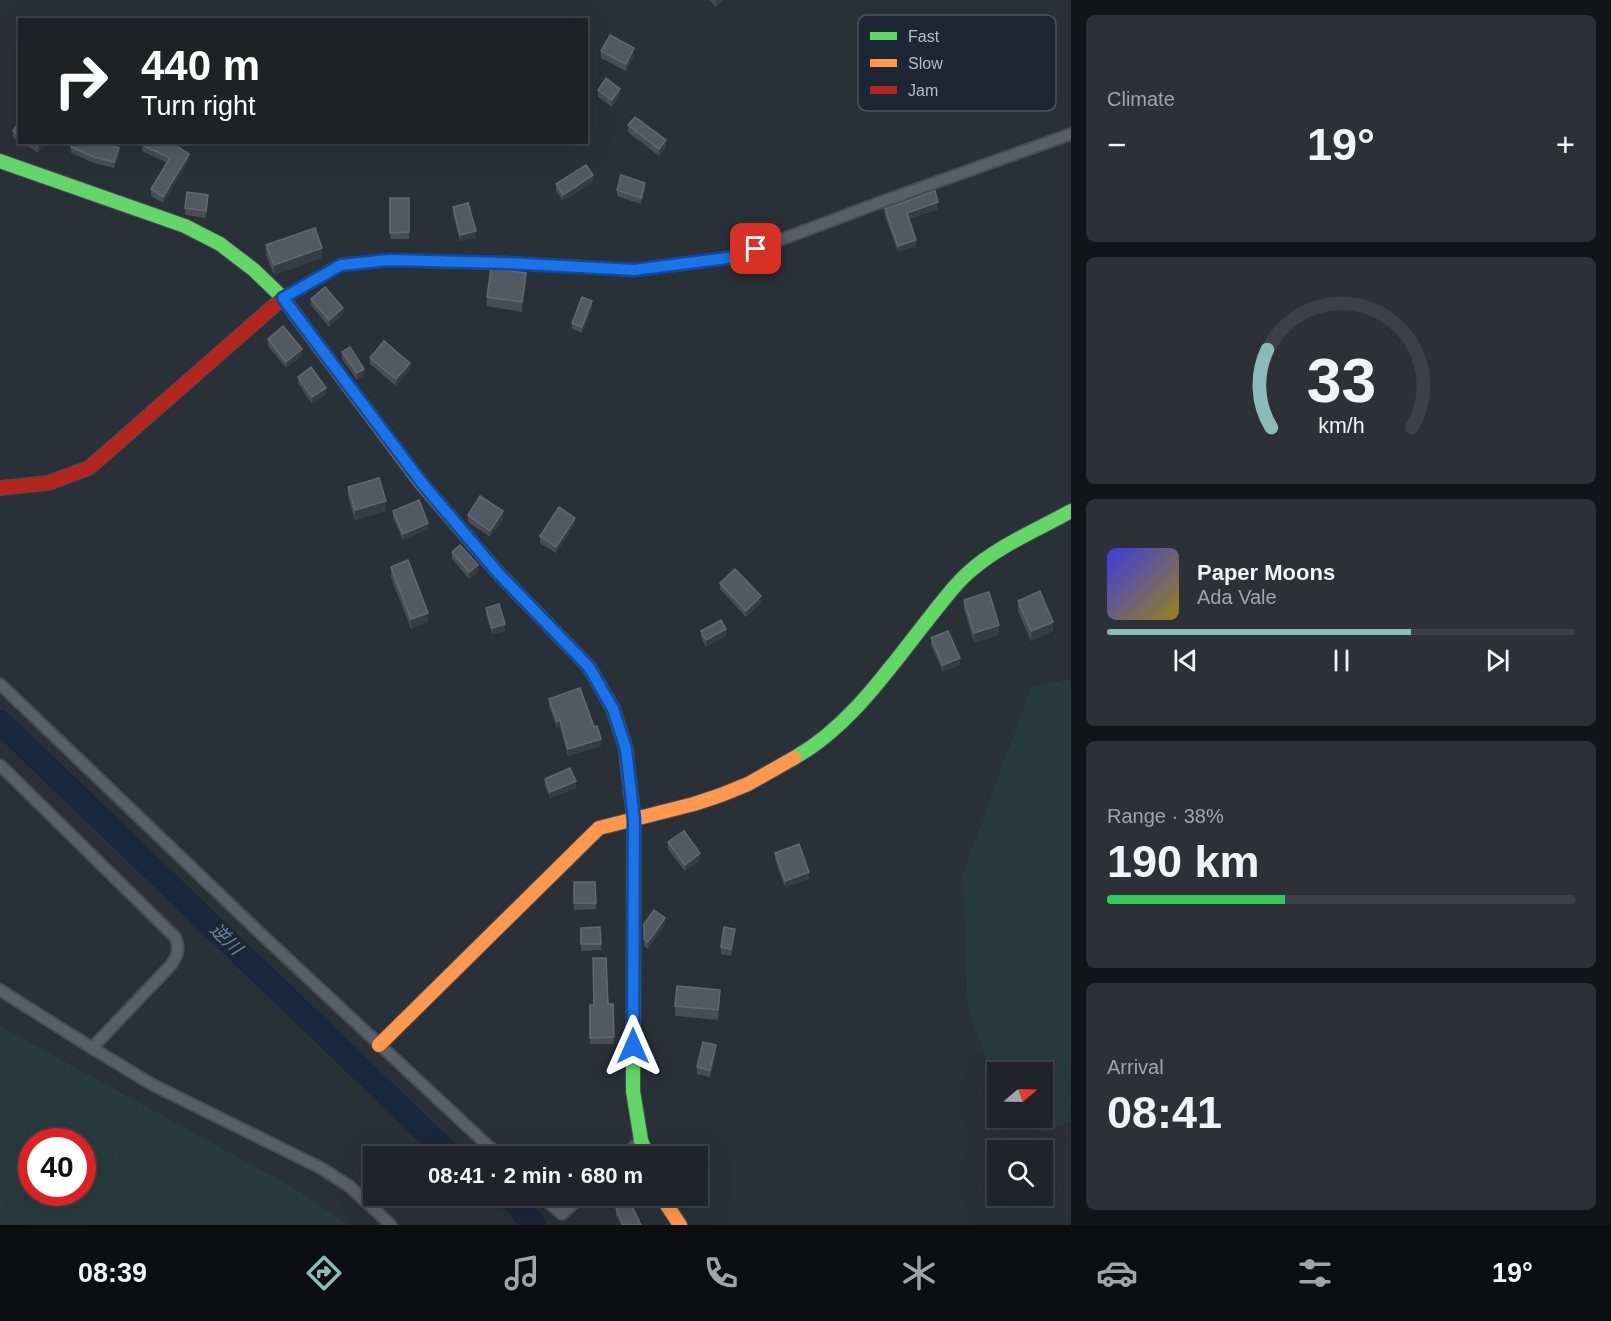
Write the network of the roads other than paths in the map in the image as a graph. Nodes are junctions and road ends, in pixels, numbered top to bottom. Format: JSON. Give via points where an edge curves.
{"nodes":[{"id":1,"x":1071,"y":134,"type":"edge"},
{"id":2,"x":0,"y":161,"type":"edge"},
{"id":3,"x":283,"y":298,"type":"junction"},
{"id":4,"x":0,"y":488,"type":"edge"},
{"id":5,"x":1071,"y":511,"type":"edge"},
{"id":6,"x":0,"y":684,"type":"edge"},
{"id":7,"x":0,"y":765,"type":"edge"},
{"id":8,"x":634,"y":820,"type":"junction"},
{"id":9,"x":0,"y":990,"type":"edge"},
{"id":10,"x":379,"y":1045,"type":"junction"},
{"id":11,"x":92,"y":1048,"type":"junction"},
{"id":12,"x":641,"y":1140,"type":"junction"},
{"id":13,"x":488,"y":1146,"type":"edge"},
{"id":14,"x":635,"y":1146,"type":"edge"},
{"id":15,"x":643,"y":1146,"type":"edge"},
{"id":16,"x":553,"y":1206,"type":"edge"},
{"id":17,"x":571,"y":1206,"type":"edge"},
{"id":18,"x":668,"y":1206,"type":"edge"},
{"id":19,"x":391,"y":1225,"type":"edge"},
{"id":20,"x":680,"y":1225,"type":"edge"}],
"edges":[{"from":1,"to":3,"type":"street","via":[[735,257],[634,270],[389,260],[341,265]]},
{"from":2,"to":3,"type":"street","via":[[185,226],[220,244]]},
{"from":3,"to":4,"type":"street","via":[[89,468],[48,483]]},
{"from":3,"to":8,"type":"street","via":[[422,483],[499,574],[589,667],[613,709],[626,749]]},
{"from":5,"to":8,"type":"street","via":[[994,553],[969,572],[864,700],[798,756],[721,795]]},
{"from":6,"to":10,"type":"street"},
{"from":7,"to":11,"type":"street","via":[[175,937],[179,947],[171,965]]},
{"from":8,"to":10,"type":"street","via":[[599,828]]},
{"from":8,"to":12,"type":"street","via":[[633,1091]]},
{"from":9,"to":11,"type":"street"},
{"from":10,"to":13,"type":"street"},
{"from":11,"to":19,"type":"street","via":[[153,1084],[321,1168],[349,1186]]},
{"from":12,"to":14,"type":"street"},
{"from":12,"to":15,"type":"street"},
{"from":16,"to":17,"type":"street","via":[[562,1214]]},
{"from":18,"to":20,"type":"street"}]}
